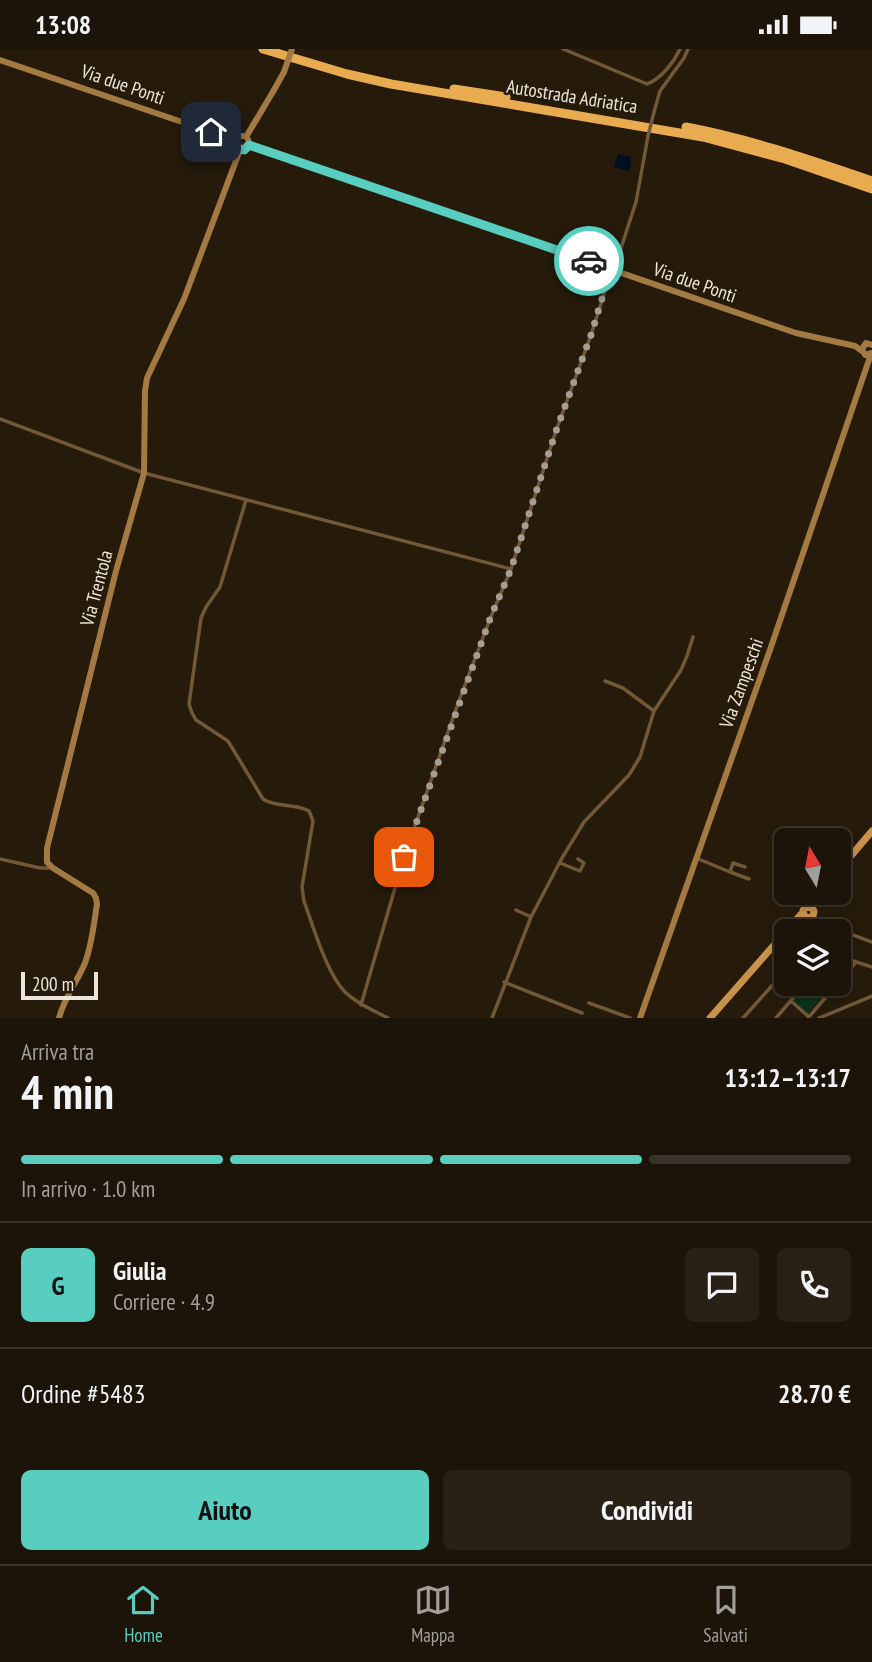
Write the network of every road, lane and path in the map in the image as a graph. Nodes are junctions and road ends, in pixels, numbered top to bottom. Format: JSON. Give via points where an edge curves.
{"nodes":[{"id":1,"x":263,"y":49,"type":"edge"},
{"id":2,"x":282,"y":49,"type":"edge"},
{"id":3,"x":292,"y":49,"type":"edge"},
{"id":4,"x":563,"y":49,"type":"edge"},
{"id":5,"x":680,"y":49,"type":"edge"},
{"id":6,"x":688,"y":49,"type":"edge"},
{"id":7,"x":3,"y":61,"type":"edge"},
{"id":8,"x":0,"y":69,"type":"edge"},
{"id":9,"x":246,"y":137,"type":"junction"},
{"id":10,"x":235,"y":140,"type":"junction"},
{"id":11,"x":249,"y":145,"type":"junction"},
{"id":12,"x":240,"y":149,"type":"junction"},
{"id":13,"x":872,"y":181,"type":"edge"},
{"id":14,"x":872,"y":189,"type":"edge"},
{"id":15,"x":611,"y":269,"type":"junction"},
{"id":16,"x":869,"y":350,"type":"edge"},
{"id":17,"x":0,"y":419,"type":"edge"},
{"id":18,"x":145,"y":473,"type":"junction"},
{"id":19,"x":246,"y":500,"type":"junction"},
{"id":20,"x":511,"y":569,"type":"junction"},
{"id":21,"x":693,"y":637,"type":"dead end"},
{"id":22,"x":605,"y":681,"type":"dead end"},
{"id":23,"x":654,"y":711,"type":"junction"},
{"id":24,"x":872,"y":831,"type":"edge"},
{"id":25,"x":851,"y":856,"type":"edge"},
{"id":26,"x":696,"y":858,"type":"junction"},
{"id":27,"x":0,"y":859,"type":"edge"},
{"id":28,"x":578,"y":859,"type":"dead end"},
{"id":29,"x":560,"y":863,"type":"junction"},
{"id":30,"x":745,"y":867,"type":"dead end"},
{"id":31,"x":53,"y":868,"type":"junction"},
{"id":32,"x":730,"y":872,"type":"junction"},
{"id":33,"x":749,"y":879,"type":"dead end"},
{"id":34,"x":813,"y":905,"type":"edge"},
{"id":35,"x":516,"y":911,"type":"dead end"},
{"id":36,"x":809,"y":913,"type":"junction"},
{"id":37,"x":531,"y":917,"type":"junction"},
{"id":38,"x":816,"y":919,"type":"edge"},
{"id":39,"x":851,"y":935,"type":"edge"},
{"id":40,"x":872,"y":942,"type":"edge"},
{"id":41,"x":851,"y":960,"type":"edge"},
{"id":42,"x":856,"y":962,"type":"junction"},
{"id":43,"x":872,"y":967,"type":"edge"},
{"id":44,"x":851,"y":968,"type":"edge"},
{"id":45,"x":505,"y":982,"type":"junction"},
{"id":46,"x":774,"y":983,"type":"edge"},
{"id":47,"x":795,"y":996,"type":"edge"},
{"id":48,"x":821,"y":996,"type":"edge"},
{"id":49,"x":827,"y":996,"type":"edge"},
{"id":50,"x":872,"y":996,"type":"edge"},
{"id":51,"x":824,"y":999,"type":"junction"},
{"id":52,"x":791,"y":1001,"type":"junction"},
{"id":53,"x":589,"y":1003,"type":"dead end"},
{"id":54,"x":361,"y":1005,"type":"junction"},
{"id":55,"x":582,"y":1013,"type":"dead end"},
{"id":56,"x":60,"y":1015,"type":"edge"},
{"id":57,"x":713,"y":1017,"type":"edge"},
{"id":58,"x":745,"y":1017,"type":"edge"},
{"id":59,"x":808,"y":1017,"type":"edge"},
{"id":60,"x":388,"y":1018,"type":"edge"},
{"id":61,"x":492,"y":1018,"type":"edge"},
{"id":62,"x":630,"y":1018,"type":"edge"},
{"id":63,"x":640,"y":1018,"type":"edge"},
{"id":64,"x":776,"y":1018,"type":"edge"},
{"id":65,"x":819,"y":1018,"type":"edge"}],
"edges":[{"from":1,"to":14,"type":"highway","name":"Autostrada Adriatica","via":[[391,84],[703,137]]},
{"from":2,"to":13,"type":"highway","name":"Autostrada Adriatica","via":[[375,75],[721,134]]},
{"from":3,"to":9,"type":"street","bridge":true,"via":[[284,72]]},
{"from":4,"to":5,"type":"street","via":[[647,84]]},
{"from":6,"to":15,"type":"street","bridge":true,"via":[[660,91],[636,202]]},
{"from":7,"to":8,"type":"street"},
{"from":7,"to":10,"type":"street","name":"Via due Ponti"},
{"from":9,"to":10,"type":"street"},
{"from":9,"to":11,"type":"street"},
{"from":10,"to":12,"type":"street"},
{"from":11,"to":12,"type":"street"},
{"from":11,"to":15,"type":"street","name":"Via due Ponti"},
{"from":12,"to":18,"type":"street","name":"Via Trentola","via":[[184,299],[147,378]]},
{"from":15,"to":16,"type":"street","name":"Via due Ponti","via":[[796,333]]},
{"from":15,"to":20,"type":"street"},
{"from":16,"to":26,"type":"street","name":"Via Zampeschi"},
{"from":17,"to":18,"type":"street"},
{"from":18,"to":19,"type":"street"},
{"from":18,"to":31,"type":"street","name":"Via Trentola","via":[[47,848],[47,862]]},
{"from":19,"to":20,"type":"street"},
{"from":19,"to":54,"type":"street","via":[[220,587],[201,618],[191,713],[228,741],[263,799],[311,814],[304,901],[333,976]]},
{"from":20,"to":54,"type":"street","via":[[404,857]]},
{"from":21,"to":23,"type":"street","via":[[681,670]]},
{"from":22,"to":23,"type":"street"},
{"from":23,"to":29,"type":"street","via":[[640,757],[629,775],[584,822]]},
{"from":24,"to":25,"type":"main road"},
{"from":26,"to":32,"type":"street"},
{"from":26,"to":63,"type":"street","name":"Via Zampeschi"},
{"from":27,"to":31,"type":"street"},
{"from":28,"to":29,"type":"street","via":[[584,863],[580,871]]},
{"from":29,"to":37,"type":"street"},
{"from":30,"to":32,"type":"street","via":[[733,863]]},
{"from":31,"to":56,"type":"street","via":[[93,893],[97,904],[90,947]]},
{"from":32,"to":33,"type":"street"},
{"from":34,"to":36,"type":"main road"},
{"from":35,"to":37,"type":"street"},
{"from":36,"to":38,"type":"street"},
{"from":36,"to":57,"type":"main road","via":[[796,919]]},
{"from":37,"to":45,"type":"street"},
{"from":39,"to":40,"type":"street"},
{"from":41,"to":42,"type":"street"},
{"from":42,"to":43,"type":"street"},
{"from":42,"to":44,"type":"street"},
{"from":45,"to":55,"type":"street"},
{"from":45,"to":61,"type":"street"},
{"from":46,"to":58,"type":"street"},
{"from":47,"to":52,"type":"street"},
{"from":48,"to":51,"type":"street"},
{"from":49,"to":51,"type":"street"},
{"from":50,"to":65,"type":"street"},
{"from":51,"to":59,"type":"street"},
{"from":52,"to":59,"type":"street"},
{"from":52,"to":64,"type":"street"},
{"from":53,"to":62,"type":"street"},
{"from":54,"to":60,"type":"street"}]}
